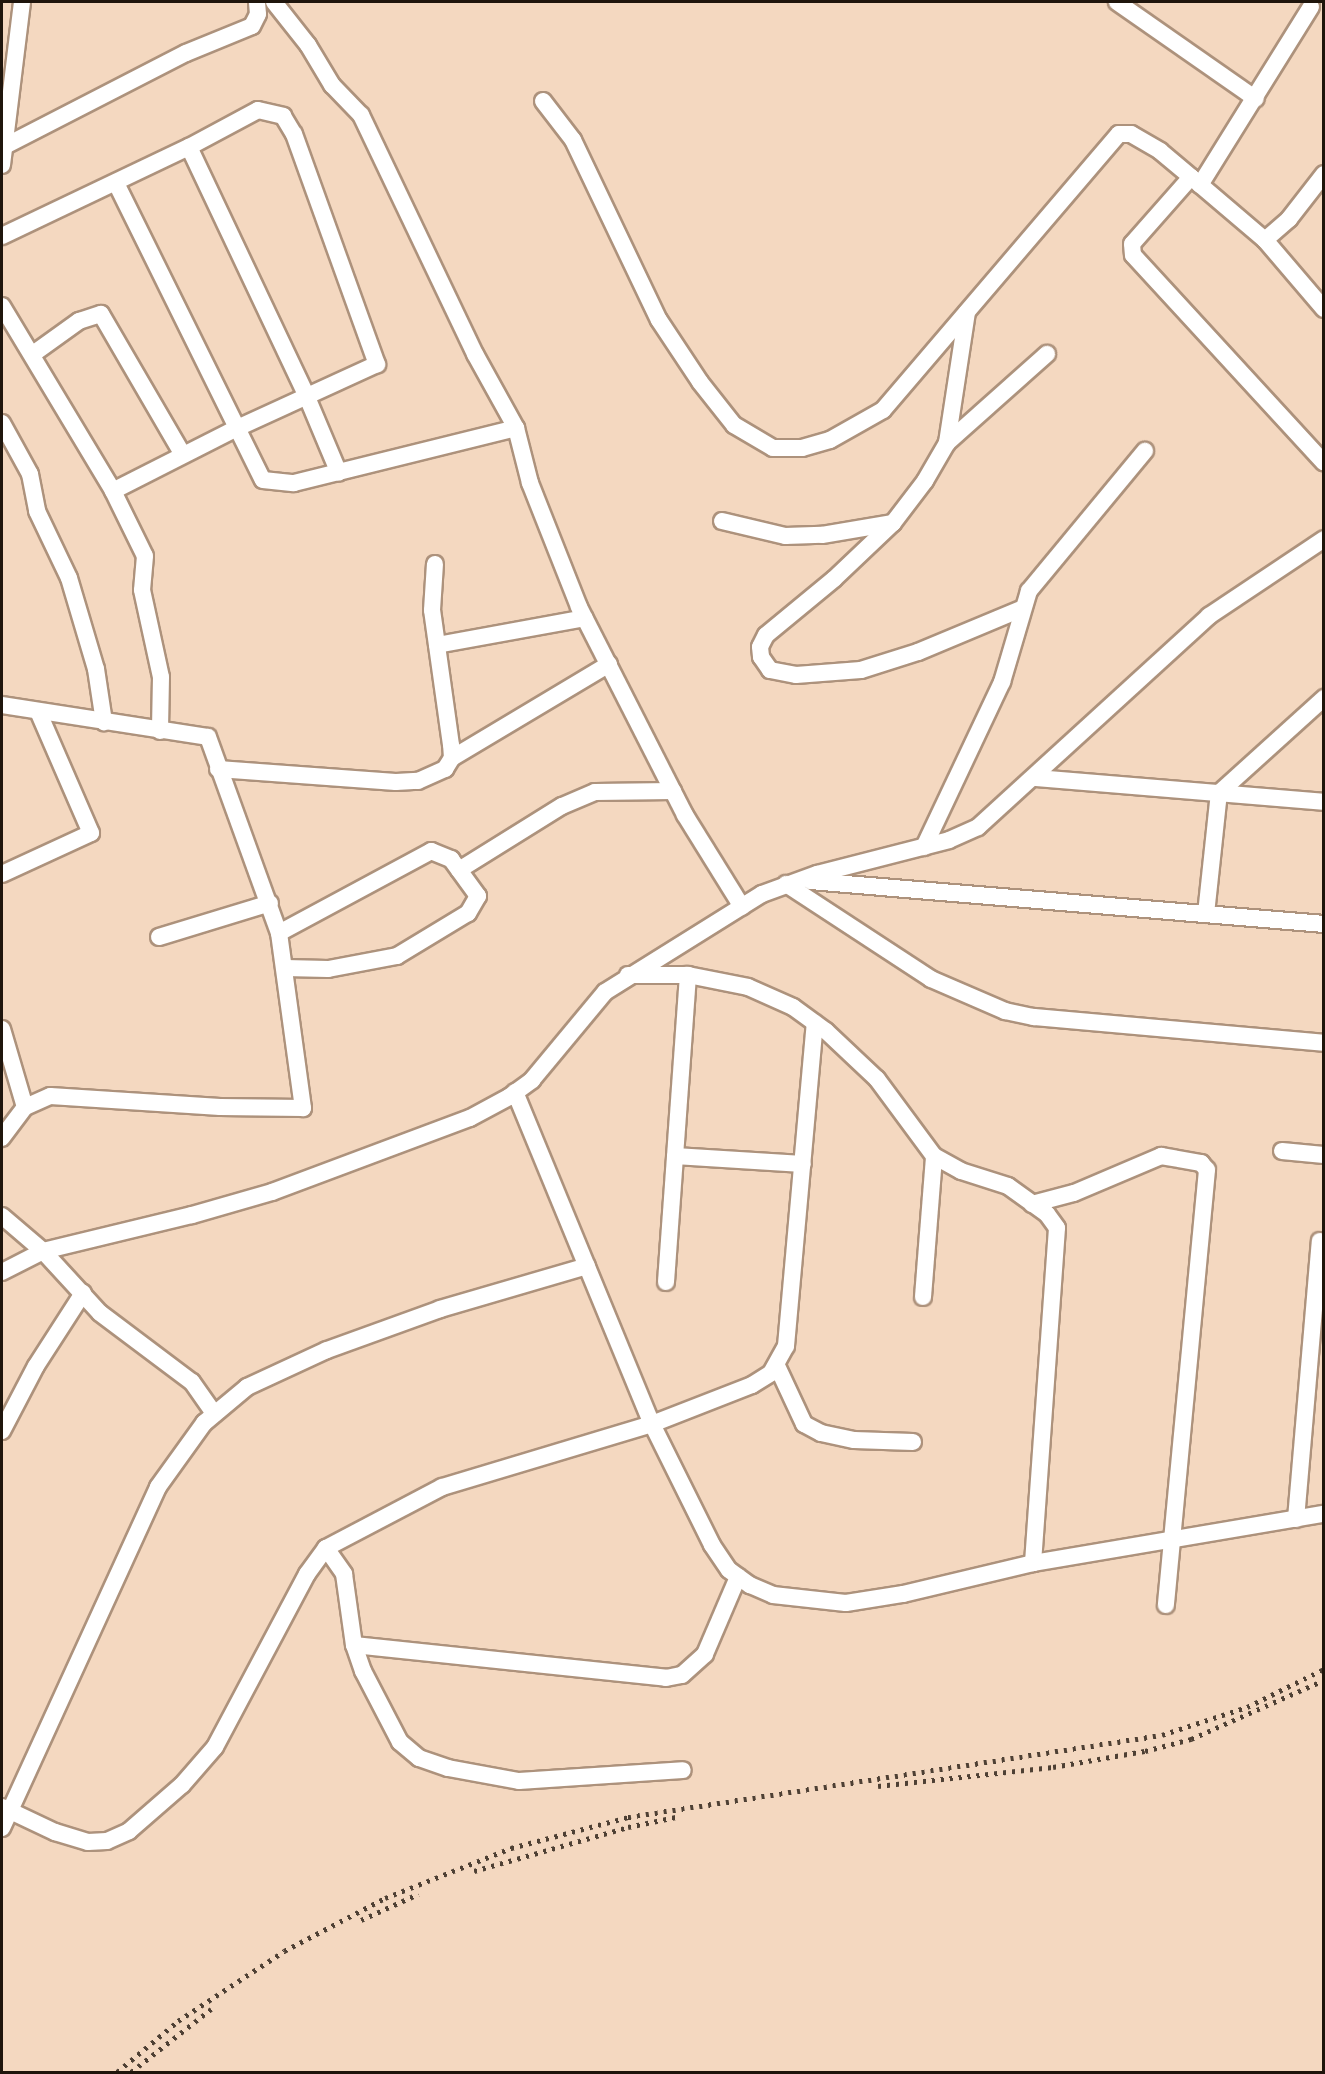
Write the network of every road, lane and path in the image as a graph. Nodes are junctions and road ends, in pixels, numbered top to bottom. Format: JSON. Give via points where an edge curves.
{"nodes":[{"id":1,"x":22,"y":2,"type":"edge"},
{"id":2,"x":257,"y":2,"type":"edge"},
{"id":3,"x":274,"y":2,"type":"edge"},
{"id":4,"x":1117,"y":2,"type":"edge"},
{"id":5,"x":1313,"y":8,"type":"edge"},
{"id":6,"x":1256,"y":99,"type":"junction"},
{"id":7,"x":543,"y":101,"type":"dead end"},
{"id":8,"x":5,"y":146,"type":"junction"},
{"id":9,"x":189,"y":147,"type":"junction"},
{"id":10,"x":2,"y":165,"type":"edge"},
{"id":11,"x":1323,"y":174,"type":"edge"},
{"id":12,"x":1195,"y":181,"type":"junction"},
{"id":13,"x":116,"y":183,"type":"junction"},
{"id":14,"x":2,"y":236,"type":"edge"},
{"id":15,"x":1265,"y":240,"type":"junction"},
{"id":16,"x":2,"y":306,"type":"edge"},
{"id":17,"x":1323,"y":309,"type":"edge"},
{"id":18,"x":967,"y":312,"type":"junction"},
{"id":19,"x":7,"y":326,"type":"edge"},
{"id":20,"x":33,"y":354,"type":"junction"},
{"id":21,"x":1047,"y":354,"type":"dead end"},
{"id":22,"x":307,"y":397,"type":"junction"},
{"id":23,"x":2,"y":423,"type":"edge"},
{"id":24,"x":237,"y":428,"type":"junction"},
{"id":25,"x":516,"y":429,"type":"junction"},
{"id":26,"x":947,"y":443,"type":"junction"},
{"id":27,"x":1145,"y":451,"type":"dead end"},
{"id":28,"x":183,"y":455,"type":"junction"},
{"id":29,"x":1323,"y":463,"type":"edge"},
{"id":30,"x":339,"y":473,"type":"junction"},
{"id":31,"x":113,"y":491,"type":"junction"},
{"id":32,"x":722,"y":521,"type":"dead end"},
{"id":33,"x":893,"y":523,"type":"junction"},
{"id":34,"x":1323,"y":539,"type":"edge"},
{"id":35,"x":435,"y":564,"type":"dead end"},
{"id":36,"x":1021,"y":609,"type":"junction"},
{"id":37,"x":585,"y":618,"type":"junction"},
{"id":38,"x":437,"y":645,"type":"junction"},
{"id":39,"x":609,"y":664,"type":"junction"},
{"id":40,"x":1323,"y":698,"type":"edge"},
{"id":41,"x":2,"y":705,"type":"edge"},
{"id":42,"x":38,"y":711,"type":"junction"},
{"id":43,"x":104,"y":722,"type":"junction"},
{"id":44,"x":160,"y":730,"type":"junction"},
{"id":45,"x":452,"y":758,"type":"junction"},
{"id":46,"x":218,"y":769,"type":"junction"},
{"id":47,"x":1035,"y":778,"type":"junction"},
{"id":48,"x":673,"y":791,"type":"junction"},
{"id":49,"x":1219,"y":793,"type":"junction"},
{"id":50,"x":1323,"y":802,"type":"edge"},
{"id":51,"x":924,"y":847,"type":"junction"},
{"id":52,"x":459,"y":870,"type":"junction"},
{"id":53,"x":2,"y":874,"type":"edge"},
{"id":54,"x":792,"y":882,"type":"junction"},
{"id":55,"x":270,"y":903,"type":"junction"},
{"id":56,"x":742,"y":907,"type":"junction"},
{"id":57,"x":1206,"y":914,"type":"junction"},
{"id":58,"x":1323,"y":924,"type":"edge"},
{"id":59,"x":279,"y":933,"type":"junction"},
{"id":60,"x":159,"y":937,"type":"dead end"},
{"id":61,"x":285,"y":968,"type":"junction"},
{"id":62,"x":627,"y":975,"type":"junction"},
{"id":63,"x":688,"y":975,"type":"junction"},
{"id":64,"x":814,"y":1023,"type":"junction"},
{"id":65,"x":2,"y":1029,"type":"edge"},
{"id":66,"x":1323,"y":1043,"type":"edge"},
{"id":67,"x":515,"y":1092,"type":"junction"},
{"id":68,"x":24,"y":1107,"type":"junction"},
{"id":69,"x":4,"y":1130,"type":"edge"},
{"id":70,"x":1282,"y":1152,"type":"dead end"},
{"id":71,"x":1323,"y":1155,"type":"edge"},
{"id":72,"x":675,"y":1156,"type":"junction"},
{"id":73,"x":934,"y":1156,"type":"junction"},
{"id":74,"x":803,"y":1164,"type":"junction"},
{"id":75,"x":1032,"y":1204,"type":"junction"},
{"id":76,"x":2,"y":1216,"type":"edge"},
{"id":77,"x":1320,"y":1241,"type":"dead end"},
{"id":78,"x":43,"y":1251,"type":"junction"},
{"id":79,"x":587,"y":1266,"type":"junction"},
{"id":80,"x":2,"y":1272,"type":"edge"},
{"id":81,"x":666,"y":1282,"type":"dead end"},
{"id":82,"x":83,"y":1293,"type":"junction"},
{"id":83,"x":923,"y":1297,"type":"dead end"},
{"id":84,"x":777,"y":1366,"type":"junction"},
{"id":85,"x":214,"y":1414,"type":"junction"},
{"id":86,"x":652,"y":1424,"type":"junction"},
{"id":87,"x":2,"y":1431,"type":"edge"},
{"id":88,"x":913,"y":1442,"type":"dead end"},
{"id":89,"x":1323,"y":1514,"type":"edge"},
{"id":90,"x":1296,"y":1519,"type":"junction"},
{"id":91,"x":1171,"y":1540,"type":"junction"},
{"id":92,"x":326,"y":1548,"type":"junction"},
{"id":93,"x":1033,"y":1563,"type":"junction"},
{"id":94,"x":738,"y":1577,"type":"junction"},
{"id":95,"x":1166,"y":1605,"type":"dead end"},
{"id":96,"x":354,"y":1645,"type":"junction"},
{"id":97,"x":682,"y":1770,"type":"dead end"},
{"id":98,"x":6,"y":1809,"type":"edge"},
{"id":99,"x":2,"y":1828,"type":"edge"}],
"edges":[{"from":1,"to":8,"type":"street"},
{"from":2,"to":8,"type":"street","via":[[258,14],[252,26],[186,52]]},
{"from":3,"to":25,"type":"street","via":[[308,45],[332,85],[361,115],[475,354]]},
{"from":4,"to":6,"type":"street"},
{"from":5,"to":6,"type":"street"},
{"from":6,"to":12,"type":"street"},
{"from":7,"to":18,"type":"street","via":[[573,140],[659,320],[720,408],[734,425],[756,440],[773,448],[802,448],[854,430],[883,410]]},
{"from":8,"to":10,"type":"street"},
{"from":9,"to":13,"type":"street"},
{"from":9,"to":22,"type":"street"},
{"from":9,"to":22,"type":"street","via":[[258,110],[283,116],[294,134],[377,360],[372,369]]},
{"from":11,"to":15,"type":"street","via":[[1289,219]]},
{"from":12,"to":15,"type":"street"},
{"from":12,"to":18,"type":"street","via":[[1161,151],[1131,134],[1119,134]]},
{"from":12,"to":29,"type":"street","via":[[1132,244],[1133,255]]},
{"from":13,"to":14,"type":"street"},
{"from":13,"to":24,"type":"street"},
{"from":15,"to":17,"type":"street"},
{"from":16,"to":19,"type":"street"},
{"from":18,"to":26,"type":"street"},
{"from":19,"to":20,"type":"street"},
{"from":20,"to":28,"type":"street","via":[[78,321],[101,314]]},
{"from":20,"to":31,"type":"street"},
{"from":21,"to":26,"type":"street"},
{"from":22,"to":24,"type":"street"},
{"from":22,"to":30,"type":"street"},
{"from":23,"to":43,"type":"street","via":[[30,474],[41,521],[69,578],[96,669]]},
{"from":24,"to":28,"type":"street"},
{"from":24,"to":30,"type":"street","via":[[263,480],[294,483]]},
{"from":25,"to":30,"type":"street"},
{"from":25,"to":37,"type":"street","via":[[530,483]]},
{"from":26,"to":33,"type":"street","via":[[925,481]]},
{"from":27,"to":36,"type":"street","via":[[1038,576]]},
{"from":28,"to":31,"type":"street"},
{"from":31,"to":44,"type":"street","via":[[147,563],[142,590],[161,677]]},
{"from":32,"to":33,"type":"street","via":[[785,536],[822,535]]},
{"from":33,"to":36,"type":"street","via":[[766,635],[760,646],[761,657],[770,669],[796,675],[861,670],[918,652]]},
{"from":34,"to":47,"type":"street","via":[[1209,616]]},
{"from":35,"to":38,"type":"street","via":[[432,610]]},
{"from":36,"to":51,"type":"street","via":[[1002,682]]},
{"from":37,"to":38,"type":"street"},
{"from":37,"to":39,"type":"street"},
{"from":38,"to":45,"type":"street"},
{"from":39,"to":45,"type":"street"},
{"from":39,"to":48,"type":"street"},
{"from":40,"to":49,"type":"street"},
{"from":41,"to":42,"type":"street"},
{"from":42,"to":43,"type":"street"},
{"from":42,"to":53,"type":"street","via":[[91,833]]},
{"from":43,"to":44,"type":"street"},
{"from":44,"to":46,"type":"street","via":[[208,737]]},
{"from":45,"to":46,"type":"street","via":[[436,776],[418,781],[340,780]]},
{"from":46,"to":55,"type":"street"},
{"from":47,"to":49,"type":"street"},
{"from":47,"to":51,"type":"street","via":[[978,826]]},
{"from":48,"to":52,"type":"street","via":[[595,792],[562,806]]},
{"from":48,"to":56,"type":"street"},
{"from":49,"to":50,"type":"street"},
{"from":49,"to":57,"type":"street"},
{"from":51,"to":54,"type":"street"},
{"from":52,"to":59,"type":"street","via":[[451,860],[431,851]]},
{"from":52,"to":61,"type":"street","via":[[476,889],[477,904],[397,957],[328,969]]},
{"from":54,"to":56,"type":"street"},
{"from":54,"to":57,"type":"street"},
{"from":54,"to":66,"type":"street","via":[[931,979],[1005,1011],[1034,1017]]},
{"from":55,"to":59,"type":"street"},
{"from":55,"to":60,"type":"street"},
{"from":56,"to":62,"type":"street"},
{"from":57,"to":58,"type":"street"},
{"from":59,"to":61,"type":"street"},
{"from":61,"to":68,"type":"street","via":[[303,1108],[220,1107],[82,1095],[50,1096]]},
{"from":62,"to":63,"type":"street"},
{"from":62,"to":67,"type":"street","via":[[605,992],[532,1080]]},
{"from":63,"to":64,"type":"street","via":[[748,987],[793,1007]]},
{"from":63,"to":72,"type":"street"},
{"from":64,"to":73,"type":"street","via":[[877,1079]]},
{"from":64,"to":74,"type":"street"},
{"from":65,"to":68,"type":"street"},
{"from":67,"to":78,"type":"street","via":[[470,1118],[272,1192]]},
{"from":67,"to":79,"type":"street"},
{"from":68,"to":69,"type":"street"},
{"from":70,"to":71,"type":"street"},
{"from":72,"to":74,"type":"street"},
{"from":72,"to":81,"type":"street"},
{"from":73,"to":75,"type":"street","via":[[961,1171],[1008,1186]]},
{"from":73,"to":83,"type":"street"},
{"from":74,"to":84,"type":"street","via":[[786,1346]]},
{"from":75,"to":91,"type":"street","via":[[1074,1192],[1161,1156],[1201,1163],[1207,1170]]},
{"from":75,"to":93,"type":"street","via":[[1058,1228]]},
{"from":76,"to":78,"type":"street"},
{"from":77,"to":90,"type":"street"},
{"from":78,"to":80,"type":"street"},
{"from":78,"to":82,"type":"street"},
{"from":79,"to":85,"type":"street","via":[[440,1309],[327,1350],[247,1387]]},
{"from":79,"to":86,"type":"street"},
{"from":82,"to":85,"type":"street","via":[[130,1339],[192,1382]]},
{"from":82,"to":87,"type":"street","via":[[36,1366]]},
{"from":84,"to":86,"type":"street","via":[[752,1385]]},
{"from":84,"to":88,"type":"street","via":[[804,1424],[821,1433],[854,1440]]},
{"from":85,"to":98,"type":"street","via":[[183,1447],[158,1487]]},
{"from":86,"to":92,"type":"street","via":[[442,1487]]},
{"from":86,"to":94,"type":"street","via":[[712,1545]]},
{"from":89,"to":90,"type":"street"},
{"from":90,"to":91,"type":"street"},
{"from":91,"to":93,"type":"street"},
{"from":91,"to":95,"type":"street"},
{"from":92,"to":96,"type":"street","via":[[344,1574]]},
{"from":92,"to":98,"type":"street","via":[[307,1574],[215,1747],[182,1785],[129,1831],[107,1841],[88,1842],[55,1832]]},
{"from":93,"to":94,"type":"street","via":[[903,1594],[846,1603],[773,1595]]},
{"from":94,"to":96,"type":"street","via":[[705,1653],[682,1675],[654,1676]]},
{"from":96,"to":97,"type":"street","via":[[400,1742],[419,1758],[448,1768],[519,1781]]},
{"from":98,"to":99,"type":"street"}]}
